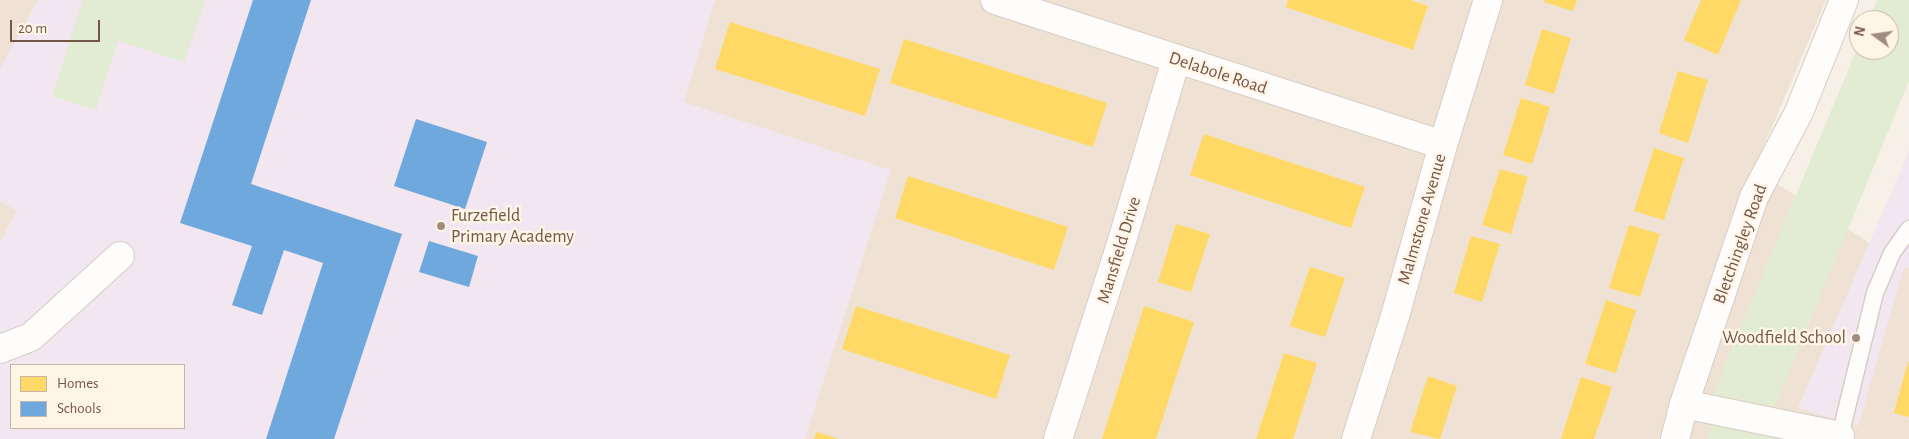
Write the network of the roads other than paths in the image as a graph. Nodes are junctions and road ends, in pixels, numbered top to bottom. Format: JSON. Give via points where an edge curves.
{"nodes":[{"id":1,"x":995,"y":0,"type":"edge"},
{"id":2,"x":1488,"y":0,"type":"edge"},
{"id":3,"x":1844,"y":0,"type":"edge"},
{"id":4,"x":1176,"y":60,"type":"junction"},
{"id":5,"x":1443,"y":144,"type":"junction"},
{"id":6,"x":1909,"y":229,"type":"edge"},
{"id":7,"x":120,"y":256,"type":"dead end"},
{"id":8,"x":0,"y":349,"type":"edge"},
{"id":9,"x":1684,"y":404,"type":"junction"},
{"id":10,"x":1842,"y":438,"type":"edge"},
{"id":11,"x":1058,"y":439,"type":"edge"},
{"id":12,"x":1356,"y":439,"type":"edge"},
{"id":13,"x":1675,"y":439,"type":"edge"}],
"edges":[{"from":1,"to":4,"type":"street","name":"Delabole Road"},
{"from":2,"to":5,"type":"street","name":"Malmstone Avenue"},
{"from":3,"to":9,"type":"street","name":"Bletchingley Road","via":[[1799,112],[1754,197]]},
{"from":4,"to":5,"type":"street","name":"Delabole Road"},
{"from":4,"to":11,"type":"street","name":"Mansfield Drive"},
{"from":5,"to":12,"type":"street","name":"Malmstone Avenue"},
{"from":6,"to":10,"type":"lane","via":[[1892,254],[1875,293]]},
{"from":7,"to":8,"type":"street","via":[[31,337]]},
{"from":9,"to":10,"type":"street"},
{"from":9,"to":13,"type":"street","name":"Bletchingley Road"}]}
